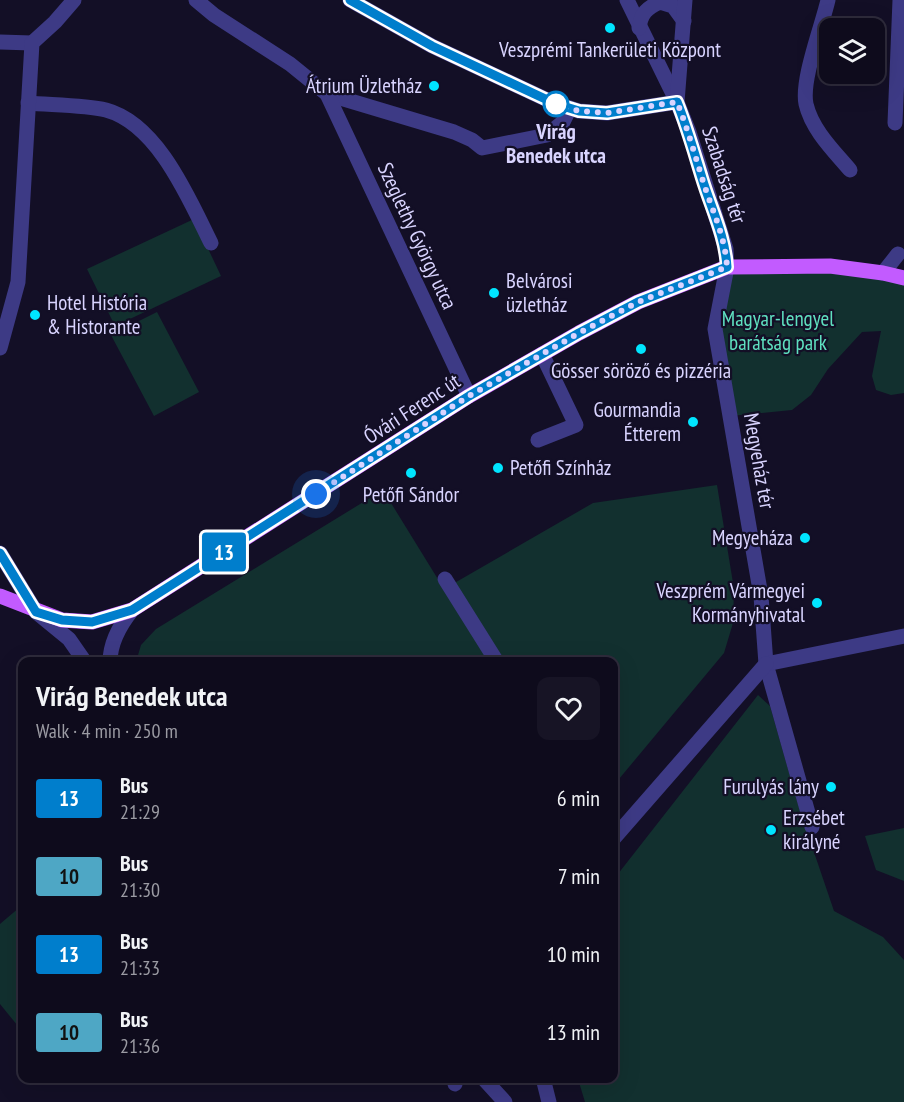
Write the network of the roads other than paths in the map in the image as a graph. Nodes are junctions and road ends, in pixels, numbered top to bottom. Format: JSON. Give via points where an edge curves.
{"nodes":[{"id":1,"x":74,"y":0,"type":"edge"},
{"id":2,"x":196,"y":0,"type":"edge"},
{"id":3,"x":350,"y":0,"type":"edge"},
{"id":4,"x":627,"y":0,"type":"edge"},
{"id":5,"x":686,"y":0,"type":"edge"},
{"id":6,"x":828,"y":0,"type":"edge"},
{"id":7,"x":900,"y":0,"type":"edge"},
{"id":8,"x":659,"y":1,"type":"edge"},
{"id":9,"x":684,"y":21,"type":"junction"},
{"id":10,"x":639,"y":28,"type":"junction"},
{"id":11,"x":0,"y":42,"type":"edge"},
{"id":12,"x":32,"y":43,"type":"junction"},
{"id":13,"x":327,"y":94,"type":"junction"},
{"id":14,"x":677,"y":102,"type":"junction"},
{"id":15,"x":28,"y":104,"type":"junction"},
{"id":16,"x":570,"y":108,"type":"junction"},
{"id":17,"x":896,"y":123,"type":"dead end"},
{"id":18,"x":850,"y":170,"type":"dead end"},
{"id":19,"x":211,"y":243,"type":"dead end"},
{"id":20,"x":897,"y":254,"type":"dead end"},
{"id":21,"x":727,"y":267,"type":"junction"},
{"id":22,"x":883,"y":273,"type":"junction"},
{"id":23,"x":904,"y":278,"type":"edge"},
{"id":24,"x":0,"y":348,"type":"edge"},
{"id":25,"x":542,"y":354,"type":"junction"},
{"id":26,"x":469,"y":396,"type":"junction"},
{"id":27,"x":538,"y":440,"type":"dead end"},
{"id":28,"x":0,"y":553,"type":"edge"},
{"id":29,"x":445,"y":579,"type":"dead end"},
{"id":30,"x":0,"y":596,"type":"edge"},
{"id":31,"x":132,"y":610,"type":"junction"},
{"id":32,"x":36,"y":612,"type":"junction"},
{"id":33,"x":904,"y":636,"type":"edge"},
{"id":34,"x":82,"y":657,"type":"edge"},
{"id":35,"x":111,"y":657,"type":"edge"},
{"id":36,"x":494,"y":657,"type":"edge"},
{"id":37,"x":766,"y":664,"type":"junction"},
{"id":38,"x":812,"y":827,"type":"dead end"},
{"id":39,"x":618,"y":833,"type":"edge"},
{"id":40,"x":488,"y":1083,"type":"edge"},
{"id":41,"x":544,"y":1083,"type":"edge"},
{"id":42,"x":505,"y":1102,"type":"edge"},
{"id":43,"x":549,"y":1102,"type":"edge"}],
"edges":[{"from":1,"to":12,"type":"street"},
{"from":2,"to":13,"type":"street"},
{"from":3,"to":16,"type":"street","via":[[432,46]]},
{"from":4,"to":10,"type":"street","name":"Szabadság tér"},
{"from":5,"to":9,"type":"street","name":"Szabadság tér"},
{"from":6,"to":18,"type":"street","via":[[808,73],[806,104],[821,135]]},
{"from":7,"to":17,"type":"street"},
{"from":8,"to":9,"type":"street","via":[[673,6]]},
{"from":8,"to":10,"type":"street","via":[[645,11]]},
{"from":9,"to":14,"type":"street","name":"Szabadság tér"},
{"from":10,"to":14,"type":"street","name":"Szabadság tér"},
{"from":11,"to":12,"type":"street"},
{"from":12,"to":15,"type":"street"},
{"from":13,"to":16,"type":"street","via":[[454,132],[482,148],[547,135],[563,122]]},
{"from":13,"to":26,"type":"street","name":"Szeglethy György utca"},
{"from":14,"to":16,"type":"street","via":[[607,113]]},
{"from":14,"to":21,"type":"street","name":"Szabadság tér","via":[[723,238]]},
{"from":15,"to":19,"type":"street","via":[[105,110],[136,127],[176,174]]},
{"from":15,"to":24,"type":"street","via":[[18,282]]},
{"from":20,"to":22,"type":"street"},
{"from":21,"to":22,"type":"main road","via":[[830,267]]},
{"from":21,"to":25,"type":"main road","name":"Óvári Ferenc út","via":[[638,302]]},
{"from":21,"to":37,"type":"street","name":"Megyeház tér","via":[[715,329],[761,596]]},
{"from":22,"to":23,"type":"main road"},
{"from":25,"to":26,"type":"main road","name":"Óvári Ferenc út"},
{"from":25,"to":27,"type":"street","via":[[576,425]]},
{"from":26,"to":31,"type":"main road","name":"Óvári Ferenc út"},
{"from":28,"to":32,"type":"street"},
{"from":29,"to":36,"type":"street"},
{"from":30,"to":32,"type":"main road","name":"Óvári Ferenc út"},
{"from":31,"to":32,"type":"main road","name":"Óvári Ferenc út","via":[[92,622],[62,620]]},
{"from":31,"to":35,"type":"street","via":[[120,625]]},
{"from":32,"to":34,"type":"street","via":[[69,639]]},
{"from":33,"to":37,"type":"street"},
{"from":37,"to":38,"type":"street","name":"Megyeház tér"},
{"from":37,"to":39,"type":"street"},
{"from":40,"to":42,"type":"street"},
{"from":41,"to":43,"type":"street"}]}
